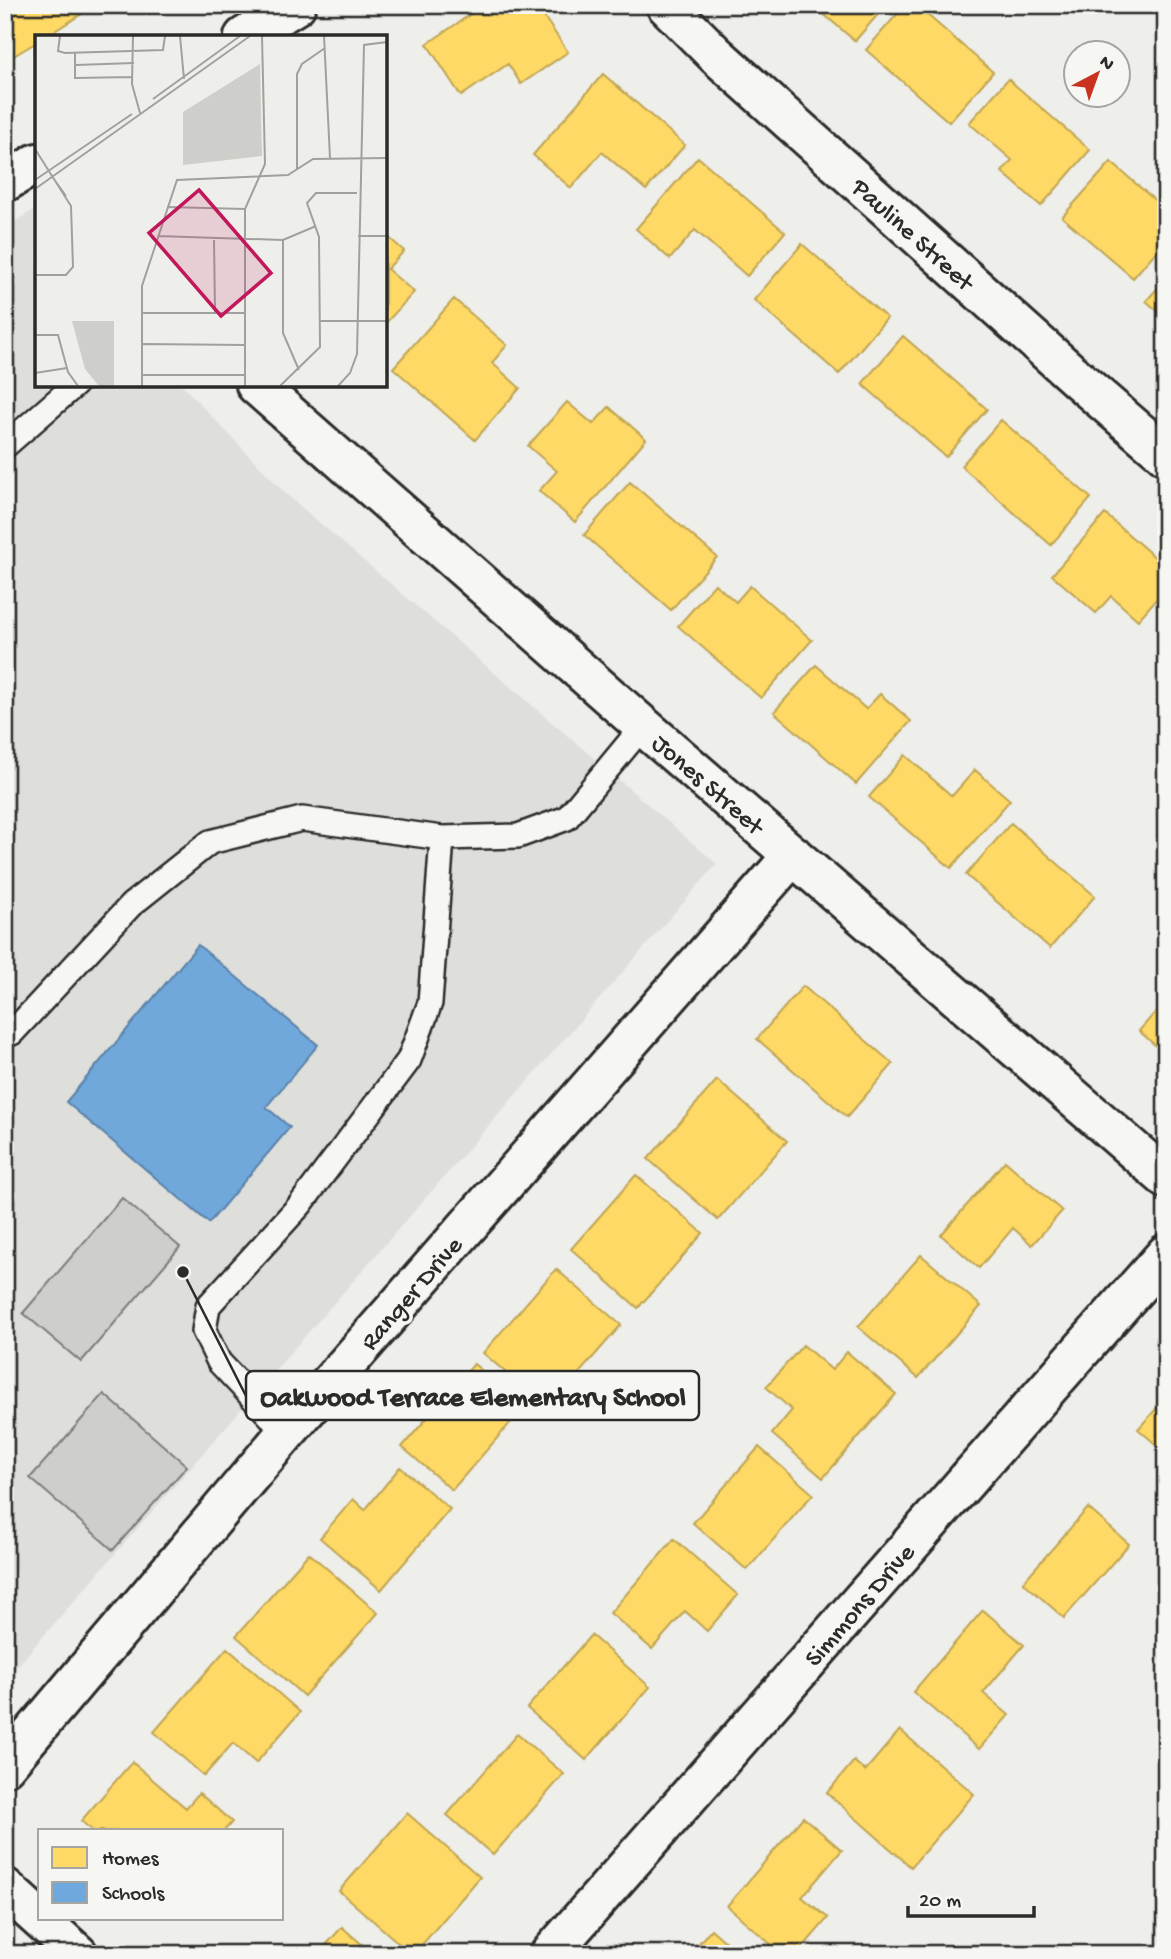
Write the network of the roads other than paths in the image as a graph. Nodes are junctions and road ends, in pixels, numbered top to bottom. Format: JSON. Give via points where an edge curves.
{"nodes":[{"id":1,"x":296,"y":5,"type":"edge"},
{"id":2,"x":666,"y":5,"type":"edge"},
{"id":3,"x":247,"y":35,"type":"edge"},
{"id":4,"x":35,"y":164,"type":"edge"},
{"id":5,"x":5,"y":182,"type":"edge"},
{"id":6,"x":73,"y":387,"type":"edge"},
{"id":7,"x":258,"y":387,"type":"edge"},
{"id":8,"x":5,"y":446,"type":"edge"},
{"id":9,"x":1166,"y":455,"type":"edge"},
{"id":10,"x":643,"y":726,"type":"junction"},
{"id":11,"x":442,"y":838,"type":"junction"},
{"id":12,"x":793,"y":855,"type":"junction"},
{"id":13,"x":5,"y":1036,"type":"edge"},
{"id":14,"x":1166,"y":1178,"type":"edge"},
{"id":15,"x":1166,"y":1254,"type":"edge"},
{"id":16,"x":286,"y":1433,"type":"junction"},
{"id":17,"x":5,"y":1766,"type":"edge"},
{"id":18,"x":5,"y":1888,"type":"edge"},
{"id":19,"x":38,"y":1918,"type":"edge"},
{"id":20,"x":40,"y":1920,"type":"edge"},
{"id":21,"x":78,"y":1954,"type":"edge"},
{"id":22,"x":550,"y":1954,"type":"edge"}],
"edges":[{"from":1,"to":3,"type":"street"},
{"from":2,"to":9,"type":"street","name":"Pauline Street","via":[[716,55]]},
{"from":4,"to":5,"type":"street"},
{"from":6,"to":8,"type":"lane"},
{"from":7,"to":10,"type":"street","name":"Jones Street"},
{"from":10,"to":11,"type":"lane","via":[[567,818],[518,836]]},
{"from":10,"to":12,"type":"street","name":"Jones Street"},
{"from":11,"to":13,"type":"lane","via":[[302,819],[210,842],[131,905]]},
{"from":11,"to":16,"type":"lane","via":[[430,1003],[409,1060],[300,1205],[208,1306],[204,1331],[219,1362]]},
{"from":12,"to":14,"type":"street","name":"Jones Street"},
{"from":12,"to":16,"type":"street","name":"Ranger Drive"},
{"from":15,"to":22,"type":"street","name":"Simmons Drive"},
{"from":16,"to":17,"type":"street","name":"Ranger Drive"},
{"from":18,"to":19,"type":"street"},
{"from":20,"to":21,"type":"street"}]}
